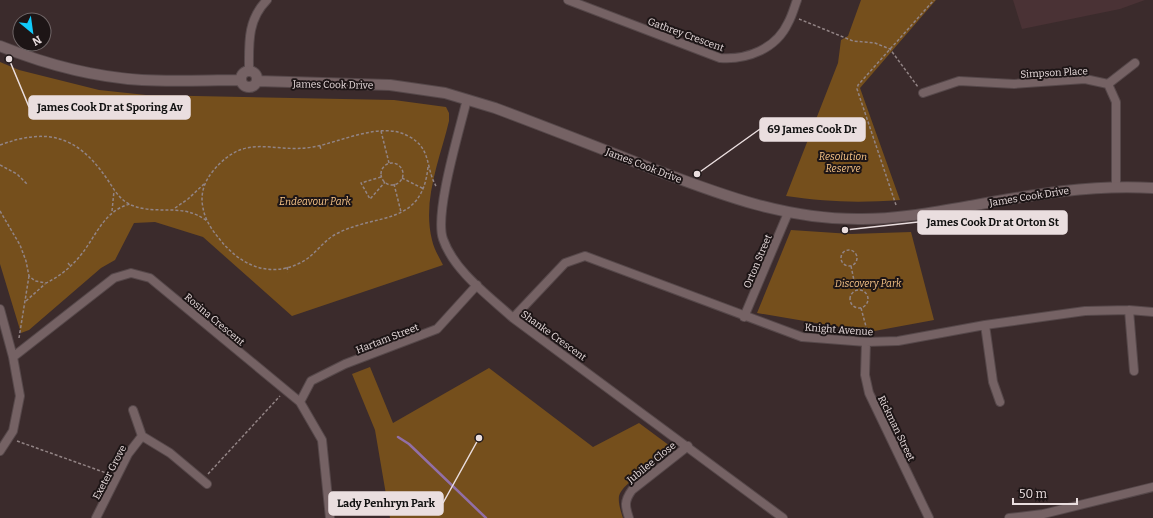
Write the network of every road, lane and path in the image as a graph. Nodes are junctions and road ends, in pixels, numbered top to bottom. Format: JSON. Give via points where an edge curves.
{"nodes":[{"id":1,"x":267,"y":0,"type":"edge"},
{"id":2,"x":568,"y":0,"type":"edge"},
{"id":3,"x":797,"y":0,"type":"edge"},
{"id":4,"x":934,"y":0,"type":"edge"},
{"id":5,"x":791,"y":16,"type":"junction"},
{"id":6,"x":0,"y":46,"type":"edge"},
{"id":7,"x":890,"y":49,"type":"junction"},
{"id":8,"x":1134,"y":63,"type":"dead end"},
{"id":9,"x":249,"y":70,"type":"junction"},
{"id":10,"x":240,"y":80,"type":"junction"},
{"id":11,"x":257,"y":81,"type":"junction"},
{"id":12,"x":1108,"y":84,"type":"junction"},
{"id":13,"x":923,"y":93,"type":"joint"},
{"id":14,"x":467,"y":99,"type":"junction"},
{"id":15,"x":381,"y":131,"type":"junction"},
{"id":16,"x":0,"y":145,"type":"edge"},
{"id":17,"x":320,"y":146,"type":"junction"},
{"id":18,"x":321,"y":150,"type":"dead end"},
{"id":19,"x":389,"y":163,"type":"junction"},
{"id":20,"x":0,"y":165,"type":"edge"},
{"id":21,"x":428,"y":167,"type":"junction"},
{"id":22,"x":381,"y":176,"type":"junction"},
{"id":23,"x":402,"y":178,"type":"junction"},
{"id":24,"x":385,"y":182,"type":"junction"},
{"id":25,"x":27,"y":184,"type":"dead end"},
{"id":26,"x":204,"y":184,"type":"junction"},
{"id":27,"x":394,"y":184,"type":"junction"},
{"id":28,"x":436,"y":186,"type":"dead end"},
{"id":29,"x":1116,"y":186,"type":"junction"},
{"id":30,"x":1153,"y":188,"type":"edge"},
{"id":31,"x":424,"y":189,"type":"junction"},
{"id":32,"x":114,"y":192,"type":"junction"},
{"id":33,"x":130,"y":204,"type":"junction"},
{"id":34,"x":896,"y":204,"type":"dead end"},
{"id":35,"x":174,"y":209,"type":"junction"},
{"id":36,"x":0,"y":211,"type":"edge"},
{"id":37,"x":111,"y":212,"type":"junction"},
{"id":38,"x":401,"y":212,"type":"junction"},
{"id":39,"x":788,"y":213,"type":"junction"},
{"id":40,"x":207,"y":221,"type":"junction"},
{"id":41,"x":68,"y":263,"type":"dead end"},
{"id":42,"x":70,"y":266,"type":"junction"},
{"id":43,"x":851,"y":266,"type":"junction"},
{"id":44,"x":287,"y":267,"type":"junction"},
{"id":45,"x":288,"y":272,"type":"dead end"},
{"id":46,"x":29,"y":276,"type":"junction"},
{"id":47,"x":46,"y":283,"type":"junction"},
{"id":48,"x":477,"y":285,"type":"junction"},
{"id":49,"x":856,"y":290,"type":"junction"},
{"id":50,"x":26,"y":301,"type":"junction"},
{"id":51,"x":0,"y":308,"type":"edge"},
{"id":52,"x":861,"y":308,"type":"junction"},
{"id":53,"x":1129,"y":310,"type":"junction"},
{"id":54,"x":1153,"y":312,"type":"edge"},
{"id":55,"x":744,"y":316,"type":"junction"},
{"id":56,"x":513,"y":318,"type":"junction"},
{"id":57,"x":985,"y":326,"type":"junction"},
{"id":58,"x":19,"y":338,"type":"dead end"},
{"id":59,"x":868,"y":342,"type":"junction"},
{"id":60,"x":14,"y":356,"type":"junction"},
{"id":61,"x":1134,"y":371,"type":"dead end"},
{"id":62,"x":285,"y":390,"type":"junction"},
{"id":63,"x":300,"y":402,"type":"junction"},
{"id":64,"x":1000,"y":402,"type":"dead end"},
{"id":65,"x":133,"y":410,"type":"dead end"},
{"id":66,"x":142,"y":436,"type":"junction"},
{"id":67,"x":8,"y":438,"type":"junction"},
{"id":68,"x":688,"y":446,"type":"junction"},
{"id":69,"x":0,"y":451,"type":"edge"},
{"id":70,"x":117,"y":476,"type":"junction"},
{"id":71,"x":207,"y":484,"type":"joint"},
{"id":72,"x":1153,"y":487,"type":"edge"},
{"id":73,"x":96,"y":518,"type":"edge"},
{"id":74,"x":330,"y":518,"type":"edge"},
{"id":75,"x":629,"y":518,"type":"edge"},
{"id":76,"x":783,"y":518,"type":"edge"},
{"id":77,"x":929,"y":518,"type":"edge"},
{"id":78,"x":1009,"y":518,"type":"edge"}],
"edges":[{"from":1,"to":9,"type":"street","via":[[251,26]]},
{"from":2,"to":5,"type":"street","name":"Gathrey Crescent","via":[[720,58],[732,59],[765,48],[781,34]]},
{"from":3,"to":5,"type":"street","name":"Gathrey Crescent"},
{"from":4,"to":7,"type":"path"},
{"from":5,"to":7,"type":"path","via":[[854,41],[875,43]]},
{"from":6,"to":10,"type":"street","via":[[57,65],[116,78],[178,82]]},
{"from":7,"to":13,"type":"path"},
{"from":7,"to":34,"type":"path","via":[[857,89]]},
{"from":8,"to":12,"type":"street"},
{"from":9,"to":10,"type":"street","via":[[242,74]]},
{"from":9,"to":11,"type":"street","via":[[256,74]]},
{"from":10,"to":11,"type":"street","via":[[243,85],[249,87]]},
{"from":11,"to":14,"type":"street","name":"James Cook Drive","via":[[390,85],[429,90]]},
{"from":12,"to":13,"type":"street","name":"Simpson Place","via":[[1085,79],[1014,84],[959,81]]},
{"from":12,"to":29,"type":"street","via":[[1116,102]]},
{"from":14,"to":39,"type":"street","name":"James Cook Drive","via":[[738,200]]},
{"from":14,"to":48,"type":"street","name":"Shanke Crescent","via":[[441,208],[442,231],[456,263]]},
{"from":15,"to":17,"type":"path"},
{"from":15,"to":19,"type":"path"},
{"from":15,"to":21,"type":"path","via":[[400,132],[415,140],[425,151]]},
{"from":16,"to":32,"type":"path","via":[[34,136],[47,135],[58,138],[72,144],[93,162]]},
{"from":17,"to":18,"type":"path"},
{"from":17,"to":26,"type":"path","via":[[294,149],[262,146],[244,148],[226,157]]},
{"from":19,"to":22,"type":"path","via":[[382,168]]},
{"from":19,"to":23,"type":"path","via":[[393,162],[399,166]]},
{"from":20,"to":25,"type":"path","via":[[17,174]]},
{"from":21,"to":28,"type":"path"},
{"from":21,"to":31,"type":"path"},
{"from":22,"to":24,"type":"path"},
{"from":22,"to":24,"type":"path","via":[[361,183],[370,199]]},
{"from":23,"to":27,"type":"path"},
{"from":23,"to":31,"type":"path"},
{"from":24,"to":27,"type":"path"},
{"from":26,"to":35,"type":"path"},
{"from":26,"to":40,"type":"path","via":[[203,208]]},
{"from":27,"to":38,"type":"path"},
{"from":29,"to":30,"type":"street","name":"James Cook Drive"},
{"from":29,"to":39,"type":"street","name":"James Cook Drive","via":[[1077,189],[893,218],[845,219]]},
{"from":31,"to":38,"type":"path","via":[[416,201]]},
{"from":32,"to":33,"type":"path"},
{"from":32,"to":37,"type":"path"},
{"from":33,"to":35,"type":"path","via":[[149,210]]},
{"from":33,"to":37,"type":"path"},
{"from":35,"to":40,"type":"path","via":[[194,213]]},
{"from":36,"to":46,"type":"path","via":[[20,245]]},
{"from":37,"to":42,"type":"path"},
{"from":38,"to":44,"type":"path","via":[[338,233],[329,238],[308,259]]},
{"from":39,"to":55,"type":"street","name":"Orton Street"},
{"from":40,"to":44,"type":"path","via":[[234,256],[247,264],[271,269]]},
{"from":41,"to":42,"type":"path"},
{"from":42,"to":47,"type":"path"},
{"from":43,"to":43,"type":"path","via":[[846,266],[841,260],[843,253],[848,250],[856,252],[858,258]]},
{"from":43,"to":49,"type":"path"},
{"from":44,"to":45,"type":"path"},
{"from":46,"to":47,"type":"path","via":[[35,281]]},
{"from":46,"to":50,"type":"path"},
{"from":47,"to":50,"type":"path"},
{"from":48,"to":56,"type":"street","name":"Shanke Crescent"},
{"from":48,"to":63,"type":"street","name":"Hartam Street","via":[[438,329],[345,364],[311,381]]},
{"from":49,"to":52,"type":"path","via":[[851,293],[849,299],[852,305]]},
{"from":49,"to":52,"type":"path","via":[[862,290],[868,296],[866,304]]},
{"from":50,"to":58,"type":"path"},
{"from":51,"to":60,"type":"street"},
{"from":52,"to":59,"type":"path"},
{"from":53,"to":54,"type":"street","name":"Knight Avenue"},
{"from":53,"to":57,"type":"street","name":"Knight Avenue","via":[[1085,311]]},
{"from":53,"to":61,"type":"street"},
{"from":55,"to":56,"type":"street","name":"Knight Avenue","via":[[584,256],[565,263]]},
{"from":55,"to":59,"type":"street","name":"Knight Avenue","via":[[802,337]]},
{"from":56,"to":68,"type":"street","name":"Shanke Crescent"},
{"from":57,"to":59,"type":"street","name":"Knight Avenue","via":[[898,341]]},
{"from":57,"to":64,"type":"street","via":[[993,382]]},
{"from":59,"to":77,"type":"street","name":"Rickman Street","via":[[865,375],[869,393]]},
{"from":60,"to":62,"type":"street","name":"Rosina Crescent","via":[[114,278],[131,273],[150,278]]},
{"from":60,"to":67,"type":"street","via":[[20,396]]},
{"from":62,"to":63,"type":"street","name":"Rosina Crescent"},
{"from":62,"to":71,"type":"path","via":[[208,474]]},
{"from":63,"to":74,"type":"street","name":"Rosina Crescent","via":[[322,440]]},
{"from":65,"to":66,"type":"street"},
{"from":66,"to":70,"type":"street","name":"Exeter Grove","via":[[128,454]]},
{"from":66,"to":71,"type":"street","via":[[170,453]]},
{"from":67,"to":69,"type":"street"},
{"from":67,"to":70,"type":"path"},
{"from":68,"to":75,"type":"street","name":"Jubilee Close","via":[[632,490],[626,498],[625,506]]},
{"from":68,"to":76,"type":"street","name":"Shanke Crescent"},
{"from":70,"to":73,"type":"street","name":"Exeter Grove"},
{"from":72,"to":78,"type":"street","via":[[1043,514]]}]}
